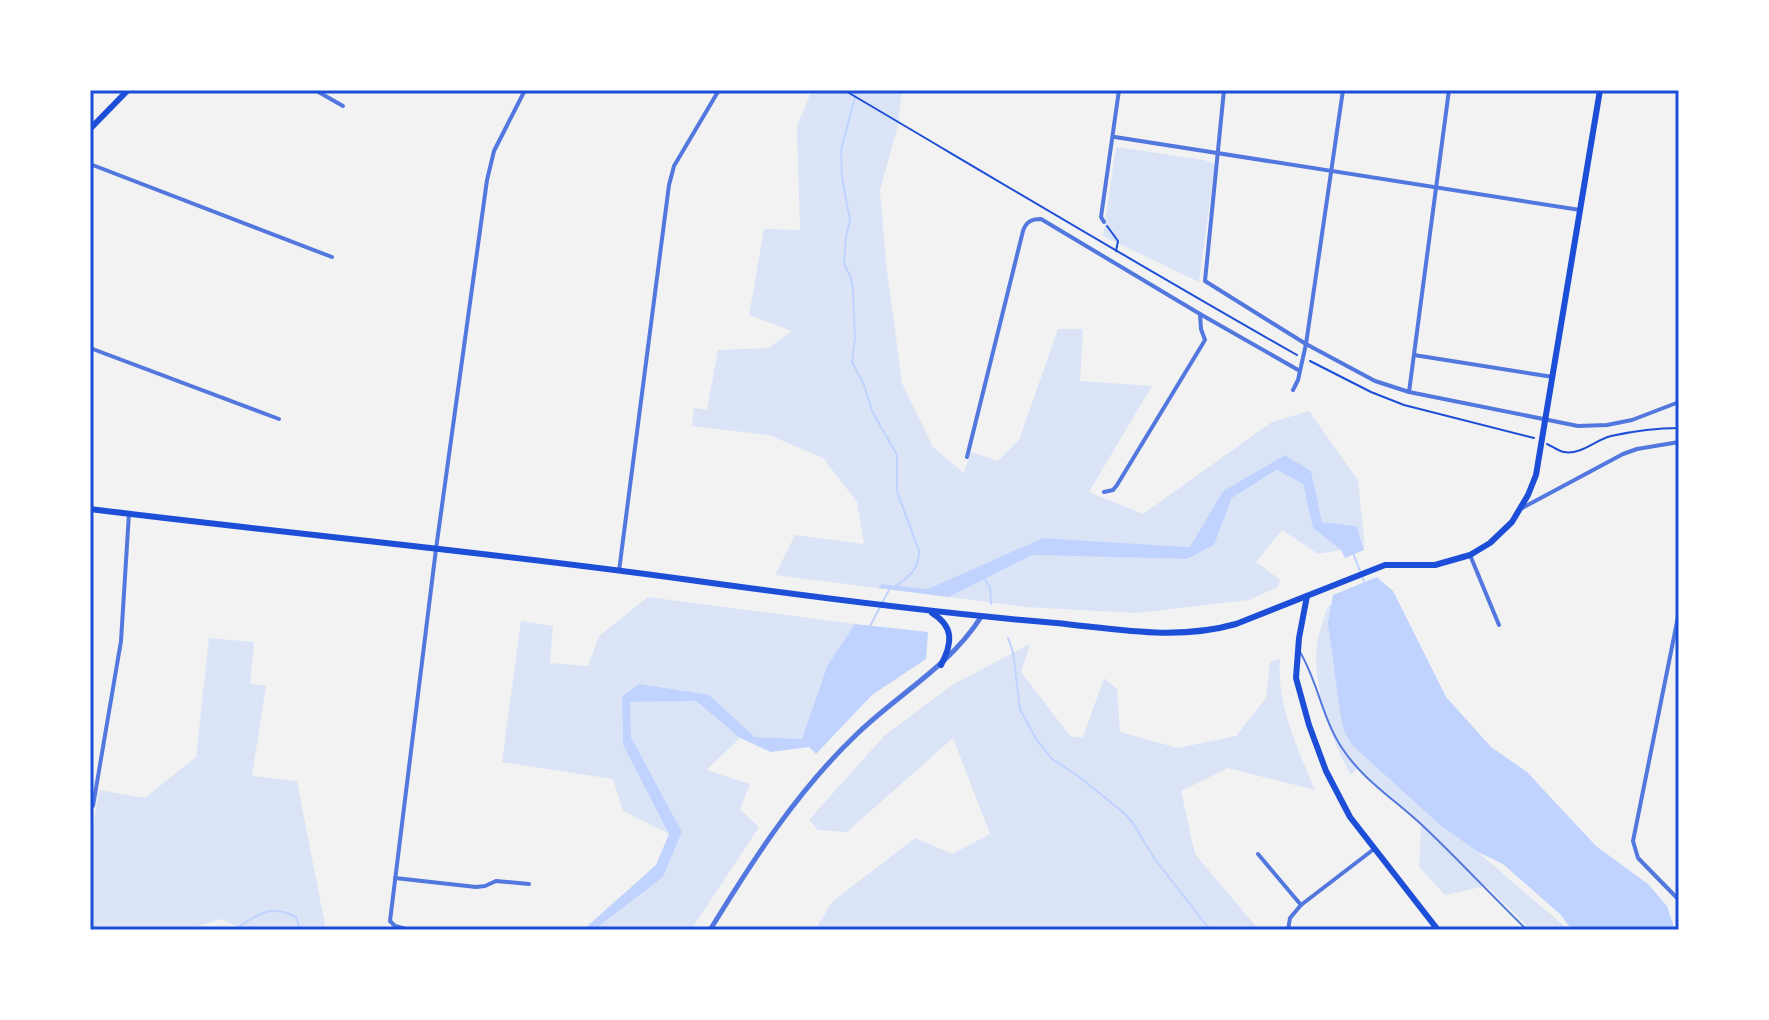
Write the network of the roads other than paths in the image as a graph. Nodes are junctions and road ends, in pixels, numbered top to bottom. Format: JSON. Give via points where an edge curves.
{"nodes":[{"id":1,"x":128,"y":90,"type":"edge"},
{"id":2,"x":315,"y":90,"type":"edge"},
{"id":3,"x":525,"y":90,"type":"edge"},
{"id":4,"x":719,"y":90,"type":"edge"},
{"id":5,"x":1119,"y":90,"type":"edge"},
{"id":6,"x":1224,"y":90,"type":"edge"},
{"id":7,"x":1343,"y":90,"type":"edge"},
{"id":8,"x":1449,"y":90,"type":"edge"},
{"id":9,"x":1600,"y":90,"type":"edge"},
{"id":10,"x":343,"y":106,"type":"dead end"},
{"id":11,"x":90,"y":129,"type":"edge"},
{"id":12,"x":1115,"y":137,"type":"junction"},
{"id":13,"x":1218,"y":153,"type":"junction"},
{"id":14,"x":90,"y":164,"type":"edge"},
{"id":15,"x":1331,"y":171,"type":"junction"},
{"id":16,"x":1436,"y":188,"type":"junction"},
{"id":17,"x":1580,"y":210,"type":"junction"},
{"id":18,"x":1104,"y":222,"type":"road end"},
{"id":19,"x":332,"y":257,"type":"dead end"},
{"id":20,"x":1200,"y":314,"type":"junction"},
{"id":21,"x":1306,"y":344,"type":"junction"},
{"id":22,"x":90,"y":348,"type":"edge"},
{"id":23,"x":1414,"y":355,"type":"junction"},
{"id":24,"x":1300,"y":371,"type":"junction"},
{"id":25,"x":1553,"y":377,"type":"junction"},
{"id":26,"x":1293,"y":390,"type":"dead end"},
{"id":27,"x":1409,"y":392,"type":"junction"},
{"id":28,"x":1679,"y":402,"type":"edge"},
{"id":29,"x":1547,"y":418,"type":"junction"},
{"id":30,"x":279,"y":419,"type":"dead end"},
{"id":31,"x":1679,"y":442,"type":"edge"},
{"id":32,"x":967,"y":457,"type":"dead end"},
{"id":33,"x":1104,"y":492,"type":"dead end"},
{"id":34,"x":90,"y":509,"type":"edge"},
{"id":35,"x":1520,"y":509,"type":"junction"},
{"id":36,"x":129,"y":513,"type":"junction"},
{"id":37,"x":436,"y":549,"type":"junction"},
{"id":38,"x":1470,"y":555,"type":"junction"},
{"id":39,"x":619,"y":571,"type":"junction"},
{"id":40,"x":1307,"y":596,"type":"junction"},
{"id":41,"x":925,"y":611,"type":"junction"},
{"id":42,"x":1679,"y":612,"type":"edge"},
{"id":43,"x":981,"y":617,"type":"junction"},
{"id":44,"x":1499,"y":625,"type":"dead end"},
{"id":45,"x":1297,"y":647,"type":"junction"},
{"id":46,"x":941,"y":665,"type":"junction"},
{"id":47,"x":93,"y":806,"type":"dead end"},
{"id":48,"x":1374,"y":849,"type":"junction"},
{"id":49,"x":1258,"y":854,"type":"dead end"},
{"id":50,"x":395,"y":878,"type":"junction"},
{"id":51,"x":529,"y":884,"type":"dead end"},
{"id":52,"x":1679,"y":900,"type":"edge"},
{"id":53,"x":1301,"y":905,"type":"junction"},
{"id":54,"x":410,"y":930,"type":"edge"},
{"id":55,"x":710,"y":930,"type":"edge"},
{"id":56,"x":1288,"y":930,"type":"edge"},
{"id":57,"x":1438,"y":930,"type":"edge"},
{"id":58,"x":1527,"y":930,"type":"edge"}],
"edges":[{"from":1,"to":11,"type":"main road"},
{"from":2,"to":10,"type":"street"},
{"from":3,"to":37,"type":"street","via":[[494,151],[487,180]]},
{"from":4,"to":39,"type":"street","via":[[674,166],[669,185]]},
{"from":5,"to":12,"type":"street"},
{"from":6,"to":13,"type":"street"},
{"from":7,"to":15,"type":"street"},
{"from":8,"to":16,"type":"street"},
{"from":9,"to":17,"type":"main road"},
{"from":12,"to":13,"type":"street"},
{"from":12,"to":18,"type":"street"},
{"from":13,"to":15,"type":"street"},
{"from":13,"to":21,"type":"street","via":[[1205,281]]},
{"from":14,"to":19,"type":"street"},
{"from":15,"to":16,"type":"street"},
{"from":15,"to":21,"type":"street"},
{"from":16,"to":17,"type":"street"},
{"from":16,"to":23,"type":"street"},
{"from":17,"to":25,"type":"main road"},
{"from":20,"to":24,"type":"street"},
{"from":20,"to":32,"type":"street","via":[[1041,219],[1026,224]]},
{"from":20,"to":33,"type":"street","via":[[1205,340],[1117,485]]},
{"from":21,"to":24,"type":"street"},
{"from":21,"to":27,"type":"street","via":[[1375,381]]},
{"from":22,"to":30,"type":"street"},
{"from":23,"to":25,"type":"street"},
{"from":23,"to":27,"type":"street"},
{"from":24,"to":26,"type":"street"},
{"from":25,"to":29,"type":"main road"},
{"from":27,"to":29,"type":"street"},
{"from":28,"to":29,"type":"street","via":[[1607,425],[1578,426]]},
{"from":29,"to":35,"type":"main road","via":[[1536,475]]},
{"from":31,"to":35,"type":"street","via":[[1623,454]]},
{"from":34,"to":36,"type":"main road"},
{"from":35,"to":38,"type":"main road","via":[[1501,533]]},
{"from":36,"to":37,"type":"main road"},
{"from":36,"to":47,"type":"street","via":[[121,641]]},
{"from":37,"to":39,"type":"main road"},
{"from":37,"to":50,"type":"street"},
{"from":38,"to":40,"type":"main road","via":[[1441,565],[1377,568]]},
{"from":38,"to":44,"type":"street"},
{"from":39,"to":41,"type":"main road"},
{"from":40,"to":43,"type":"main road","via":[[1236,624],[1193,634]]},
{"from":40,"to":45,"type":"main road"},
{"from":41,"to":43,"type":"main road"},
{"from":41,"to":46,"type":"main road","via":[[950,632]]},
{"from":42,"to":52,"type":"street","via":[[1633,841],[1635,853]]},
{"from":43,"to":46,"type":"street"},
{"from":45,"to":48,"type":"main road","via":[[1298,686],[1326,771]]},
{"from":45,"to":58,"type":"lane","via":[[1341,748]]},
{"from":46,"to":55,"type":"street","via":[[857,733],[821,771]]},
{"from":48,"to":53,"type":"street"},
{"from":48,"to":57,"type":"main road"},
{"from":49,"to":53,"type":"street"},
{"from":50,"to":51,"type":"street","via":[[476,887],[496,881]]},
{"from":50,"to":54,"type":"street","via":[[390,921]]},
{"from":53,"to":56,"type":"street"}]}
